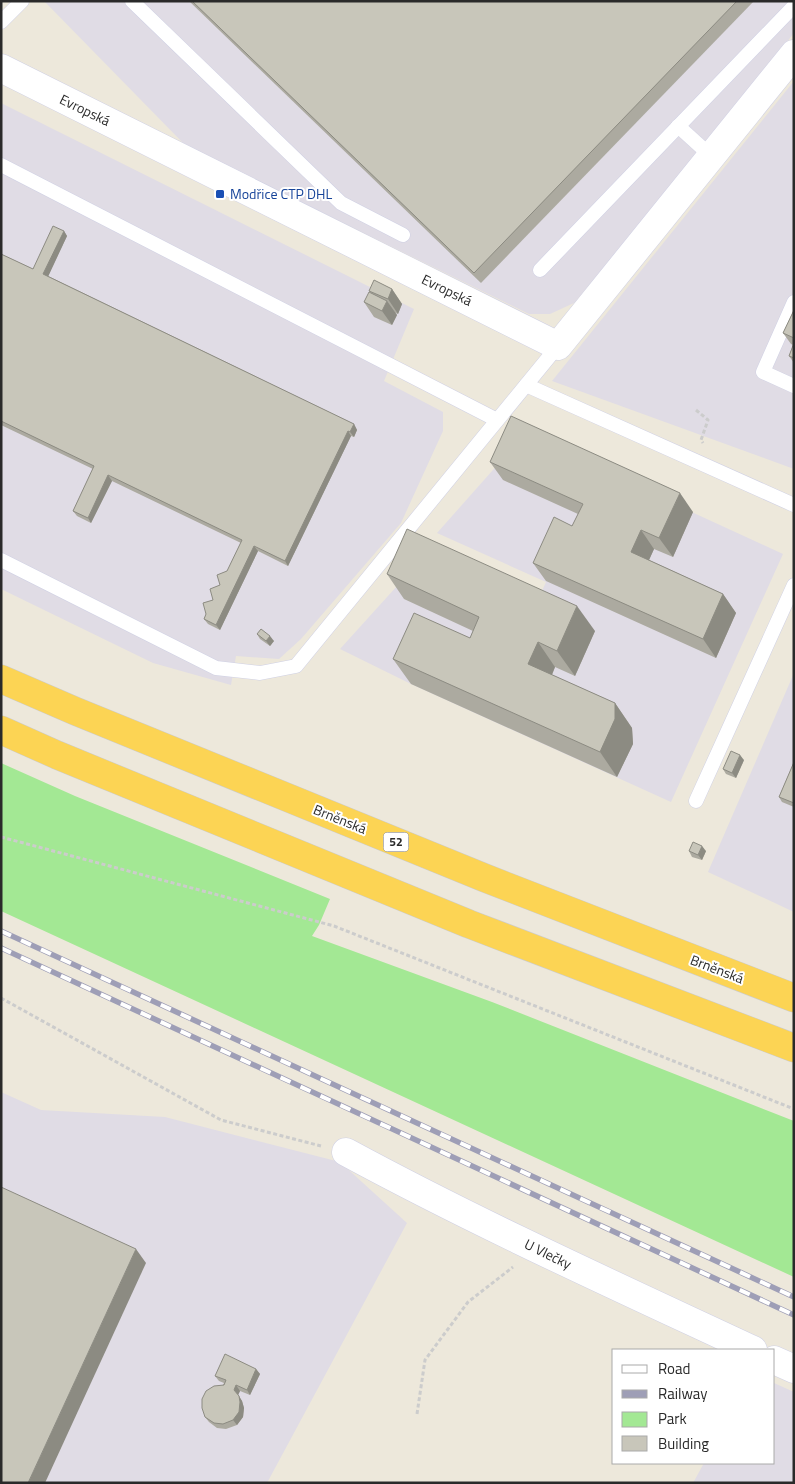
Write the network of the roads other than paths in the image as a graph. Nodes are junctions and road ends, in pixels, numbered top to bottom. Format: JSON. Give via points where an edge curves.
{"nodes":[{"id":1,"x":22,"y":1,"type":"edge"},
{"id":2,"x":132,"y":1,"type":"edge"},
{"id":3,"x":794,"y":6,"type":"edge"},
{"id":4,"x":1,"y":22,"type":"edge"},
{"id":5,"x":794,"y":54,"type":"edge"},
{"id":6,"x":1,"y":68,"type":"edge"},
{"id":7,"x":678,"y":126,"type":"junction"},
{"id":8,"x":711,"y":156,"type":"junction"},
{"id":9,"x":1,"y":165,"type":"edge"},
{"id":10,"x":403,"y":236,"type":"dead end"},
{"id":11,"x":540,"y":270,"type":"dead end"},
{"id":12,"x":794,"y":302,"type":"edge"},
{"id":13,"x":558,"y":346,"type":"junction"},
{"id":14,"x":526,"y":385,"type":"junction"},
{"id":15,"x":794,"y":386,"type":"edge"},
{"id":16,"x":498,"y":420,"type":"junction"},
{"id":17,"x":794,"y":505,"type":"edge"},
{"id":18,"x":1,"y":560,"type":"edge"},
{"id":19,"x":794,"y":585,"type":"edge"},
{"id":20,"x":1,"y":679,"type":"edge"},
{"id":21,"x":1,"y":730,"type":"edge"},
{"id":22,"x":696,"y":801,"type":"dead end"},
{"id":23,"x":794,"y":998,"type":"edge"},
{"id":24,"x":794,"y":1048,"type":"edge"},
{"id":25,"x":346,"y":1152,"type":"road end"},
{"id":26,"x":751,"y":1349,"type":"edge"},
{"id":27,"x":775,"y":1360,"type":"edge"},
{"id":28,"x":794,"y":1369,"type":"edge"}],
"edges":[{"from":1,"to":4,"type":"lane"},
{"from":2,"to":10,"type":"lane","via":[[340,203]]},
{"from":3,"to":7,"type":"lane"},
{"from":5,"to":8,"type":"street"},
{"from":6,"to":13,"type":"street","name":"Evropská"},
{"from":7,"to":8,"type":"lane"},
{"from":7,"to":11,"type":"lane"},
{"from":8,"to":13,"type":"street"},
{"from":9,"to":16,"type":"lane"},
{"from":12,"to":15,"type":"lane","via":[[763,372]]},
{"from":13,"to":14,"type":"lane"},
{"from":14,"to":16,"type":"lane"},
{"from":14,"to":17,"type":"lane"},
{"from":16,"to":18,"type":"lane","via":[[296,666],[260,673],[216,668]]},
{"from":19,"to":22,"type":"lane"},
{"from":20,"to":23,"type":"highway","name":"Brněnská","number":"52","via":[[484,878]]},
{"from":21,"to":24,"type":"highway","via":[[469,924]]},
{"from":25,"to":26,"type":"street","name":"U Vlečky","via":[[426,1195]]},
{"from":27,"to":28,"type":"street"}]}
